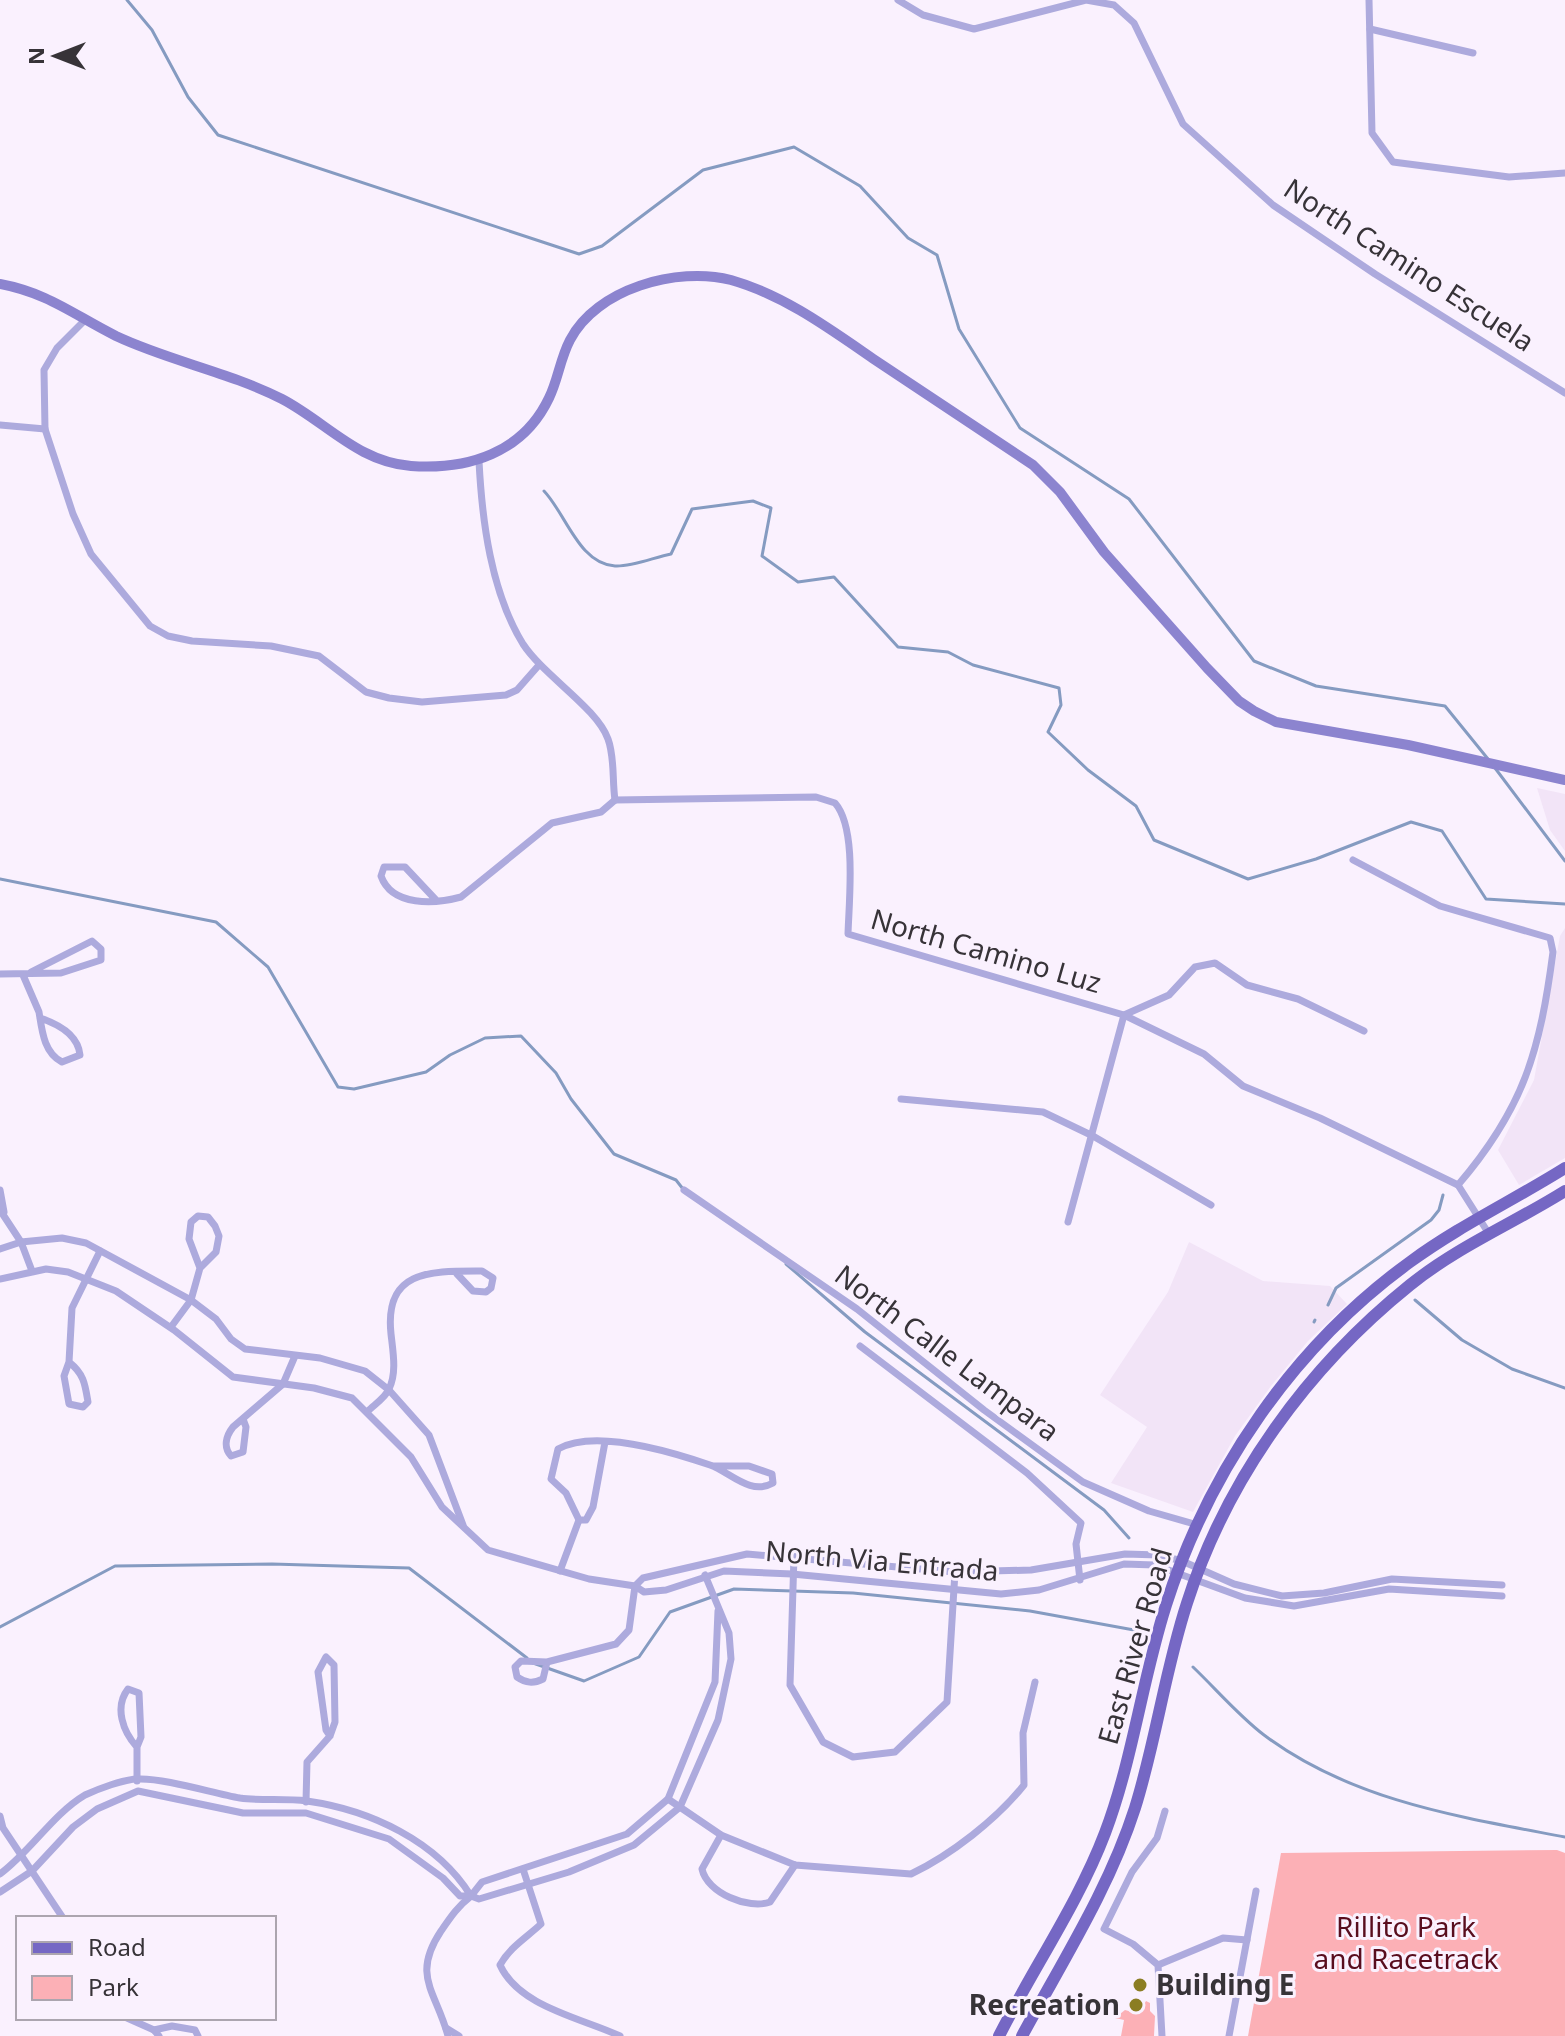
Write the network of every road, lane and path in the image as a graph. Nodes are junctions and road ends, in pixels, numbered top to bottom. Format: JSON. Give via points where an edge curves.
{"nodes":[{"id":1,"x":898,"y":0,"type":"edge"},
{"id":2,"x":1369,"y":0,"type":"edge"},
{"id":3,"x":1370,"y":29,"type":"junction"},
{"id":4,"x":1473,"y":53,"type":"dead end"},
{"id":5,"x":1565,"y":173,"type":"edge"},
{"id":6,"x":0,"y":284,"type":"edge"},
{"id":7,"x":86,"y":319,"type":"junction"},
{"id":8,"x":1565,"y":393,"type":"edge"},
{"id":9,"x":0,"y":425,"type":"edge"},
{"id":10,"x":45,"y":429,"type":"junction"},
{"id":11,"x":479,"y":461,"type":"junction"},
{"id":12,"x":539,"y":665,"type":"junction"},
{"id":13,"x":1565,"y":780,"type":"edge"},
{"id":14,"x":615,"y":800,"type":"junction"},
{"id":15,"x":1353,"y":860,"type":"dead end"},
{"id":16,"x":436,"y":900,"type":"junction"},
{"id":17,"x":0,"y":974,"type":"edge"},
{"id":18,"x":27,"y":974,"type":"junction"},
{"id":19,"x":1124,"y":1015,"type":"junction"},
{"id":20,"x":40,"y":1018,"type":"junction"},
{"id":21,"x":1364,"y":1031,"type":"dead end"},
{"id":22,"x":901,"y":1099,"type":"dead end"},
{"id":23,"x":1093,"y":1136,"type":"junction"},
{"id":24,"x":1565,"y":1168,"type":"edge"},
{"id":25,"x":1458,"y":1185,"type":"junction"},
{"id":26,"x":0,"y":1190,"type":"edge"},
{"id":27,"x":684,"y":1190,"type":"dead end"},
{"id":28,"x":1565,"y":1191,"type":"edge"},
{"id":29,"x":1211,"y":1205,"type":"dead end"},
{"id":30,"x":2,"y":1212,"type":"edge"},
{"id":31,"x":1480,"y":1217,"type":"junction"},
{"id":32,"x":1068,"y":1222,"type":"dead end"},
{"id":33,"x":1489,"y":1234,"type":"junction"},
{"id":34,"x":21,"y":1242,"type":"junction"},
{"id":35,"x":0,"y":1249,"type":"edge"},
{"id":36,"x":100,"y":1251,"type":"junction"},
{"id":37,"x":200,"y":1268,"type":"junction"},
{"id":38,"x":32,"y":1271,"type":"junction"},
{"id":39,"x":457,"y":1274,"type":"junction"},
{"id":40,"x":0,"y":1279,"type":"edge"},
{"id":41,"x":86,"y":1279,"type":"junction"},
{"id":42,"x":191,"y":1300,"type":"junction"},
{"id":43,"x":171,"y":1327,"type":"junction"},
{"id":44,"x":860,"y":1346,"type":"dead end"},
{"id":45,"x":295,"y":1356,"type":"junction"},
{"id":46,"x":69,"y":1362,"type":"junction"},
{"id":47,"x":283,"y":1384,"type":"junction"},
{"id":48,"x":389,"y":1390,"type":"junction"},
{"id":49,"x":368,"y":1411,"type":"junction"},
{"id":50,"x":243,"y":1419,"type":"junction"},
{"id":51,"x":605,"y":1442,"type":"junction"},
{"id":52,"x":713,"y":1466,"type":"junction"},
{"id":53,"x":579,"y":1520,"type":"junction"},
{"id":54,"x":1198,"y":1525,"type":"junction"},
{"id":55,"x":465,"y":1531,"type":"junction"},
{"id":56,"x":794,"y":1556,"type":"junction"},
{"id":57,"x":1076,"y":1562,"type":"junction"},
{"id":58,"x":703,"y":1567,"type":"junction"},
{"id":59,"x":1180,"y":1567,"type":"junction"},
{"id":60,"x":560,"y":1571,"type":"junction"},
{"id":61,"x":955,"y":1572,"type":"junction"},
{"id":62,"x":1198,"y":1573,"type":"junction"},
{"id":63,"x":792,"y":1574,"type":"junction"},
{"id":64,"x":705,"y":1578,"type":"junction"},
{"id":65,"x":1080,"y":1580,"type":"junction"},
{"id":66,"x":1502,"y":1585,"type":"dead end"},
{"id":67,"x":635,"y":1586,"type":"junction"},
{"id":68,"x":954,"y":1592,"type":"junction"},
{"id":69,"x":1502,"y":1596,"type":"dead end"},
{"id":70,"x":718,"y":1611,"type":"junction"},
{"id":71,"x":547,"y":1662,"type":"junction"},
{"id":72,"x":1035,"y":1682,"type":"dead end"},
{"id":73,"x":713,"y":1687,"type":"junction"},
{"id":74,"x":727,"y":1691,"type":"junction"},
{"id":75,"x":330,"y":1736,"type":"junction"},
{"id":76,"x":137,"y":1747,"type":"junction"},
{"id":77,"x":137,"y":1779,"type":"junction"},
{"id":78,"x":138,"y":1791,"type":"junction"},
{"id":79,"x":668,"y":1799,"type":"junction"},
{"id":80,"x":306,"y":1801,"type":"junction"},
{"id":81,"x":680,"y":1807,"type":"junction"},
{"id":82,"x":1165,"y":1811,"type":"dead end"},
{"id":83,"x":306,"y":1813,"type":"junction"},
{"id":84,"x":0,"y":1816,"type":"edge"},
{"id":85,"x":2,"y":1827,"type":"edge"},
{"id":86,"x":721,"y":1835,"type":"junction"},
{"id":87,"x":22,"y":1858,"type":"junction"},
{"id":88,"x":795,"y":1865,"type":"junction"},
{"id":89,"x":523,"y":1869,"type":"junction"},
{"id":90,"x":32,"y":1871,"type":"junction"},
{"id":91,"x":0,"y":1874,"type":"edge"},
{"id":92,"x":529,"y":1885,"type":"junction"},
{"id":93,"x":1256,"y":1891,"type":"dead end"},
{"id":94,"x":0,"y":1892,"type":"edge"},
{"id":95,"x":471,"y":1896,"type":"junction"},
{"id":96,"x":62,"y":1916,"type":"edge"},
{"id":97,"x":1247,"y":1940,"type":"junction"},
{"id":98,"x":1158,"y":1965,"type":"junction"},
{"id":99,"x":131,"y":2020,"type":"edge"},
{"id":100,"x":447,"y":2032,"type":"edge"},
{"id":101,"x":156,"y":2033,"type":"edge"},
{"id":102,"x":198,"y":2036,"type":"edge"},
{"id":103,"x":459,"y":2036,"type":"edge"},
{"id":104,"x":620,"y":2036,"type":"edge"},
{"id":105,"x":999,"y":2036,"type":"edge"},
{"id":106,"x":1022,"y":2036,"type":"edge"},
{"id":107,"x":1162,"y":2036,"type":"edge"},
{"id":108,"x":1229,"y":2036,"type":"edge"}],
"edges":[{"from":1,"to":8,"type":"street","name":"North Camino Escuela","via":[[923,15],[974,29],[1086,0],[1114,5],[1134,23],[1183,124],[1273,205]]},
{"from":2,"to":3,"type":"street"},
{"from":3,"to":4,"type":"street"},
{"from":3,"to":5,"type":"street","via":[[1372,133],[1393,162],[1509,177]]},
{"from":6,"to":7,"type":"main road","via":[[42,294]]},
{"from":7,"to":10,"type":"street","via":[[44,370]]},
{"from":7,"to":11,"type":"main road","via":[[284,400],[374,457],[410,466]]},
{"from":9,"to":10,"type":"street"},
{"from":10,"to":12,"type":"street","via":[[91,554],[158,632],[319,656],[366,692],[422,702],[506,695]]},
{"from":11,"to":12,"type":"street","via":[[482,509],[500,586],[515,628]]},
{"from":11,"to":13,"type":"main road","via":[[513,443],[539,417],[570,339],[580,324],[621,291],[667,277],[729,280],[796,307],[1033,465],[1239,701],[1276,722]]},
{"from":12,"to":14,"type":"street","via":[[599,722],[612,753]]},
{"from":14,"to":16,"type":"street","via":[[601,812],[552,823],[461,897]]},
{"from":14,"to":19,"type":"street","name":"North Camino Luz","via":[[827,799],[845,819],[848,934]]},
{"from":15,"to":25,"type":"street","via":[[1440,906],[1550,938],[1553,952],[1539,1041],[1522,1090],[1487,1151]]},
{"from":16,"to":16,"type":"street","via":[[405,867],[384,867],[381,876],[389,891],[419,902]]},
{"from":17,"to":18,"type":"street"},
{"from":18,"to":18,"type":"street","via":[[61,973],[92,964],[101,960],[101,949],[92,941]]},
{"from":18,"to":20,"type":"street"},
{"from":19,"to":21,"type":"street","via":[[1169,995],[1206,962],[1225,968],[1247,985],[1311,1005]]},
{"from":19,"to":23,"type":"street"},
{"from":19,"to":25,"type":"street","name":"North Camino Luz","via":[[1204,1054],[1243,1086]]},
{"from":20,"to":20,"type":"street","via":[[43,1037],[57,1060],[68,1062],[80,1055],[60,1027]]},
{"from":22,"to":23,"type":"street","via":[[1043,1112]]},
{"from":23,"to":29,"type":"street"},
{"from":23,"to":32,"type":"street"},
{"from":24,"to":31,"type":"main road","name":"East River Road"},
{"from":25,"to":31,"type":"street","name":"North Camino Luz"},
{"from":26,"to":30,"type":"street"},
{"from":27,"to":54,"type":"street","name":"North Calle Lampara","via":[[857,1309],[1083,1482],[1149,1511]]},
{"from":28,"to":33,"type":"main road","name":"East River Road"},
{"from":30,"to":34,"type":"street"},
{"from":31,"to":33,"type":"street","name":"North Camino Luz"},
{"from":31,"to":54,"type":"main road","name":"East River Road","via":[[1410,1261],[1328,1332],[1248,1432]]},
{"from":33,"to":62,"type":"main road","name":"East River Road","via":[[1411,1284],[1310,1383],[1254,1456]]},
{"from":34,"to":35,"type":"street"},
{"from":34,"to":36,"type":"street","via":[[62,1238]]},
{"from":34,"to":38,"type":"street"},
{"from":36,"to":41,"type":"street"},
{"from":36,"to":42,"type":"street"},
{"from":37,"to":37,"type":"street","via":[[216,1252],[219,1236],[208,1217],[198,1216],[191,1222],[189,1239]]},
{"from":37,"to":42,"type":"street"},
{"from":38,"to":40,"type":"street","name":"North Via Entrada"},
{"from":38,"to":41,"type":"street","name":"North Via Entrada","via":[[68,1272]]},
{"from":39,"to":39,"type":"street","via":[[473,1291],[491,1288],[488,1273]]},
{"from":39,"to":48,"type":"street","via":[[412,1277],[401,1284],[391,1310],[395,1357]]},
{"from":41,"to":43,"type":"street","name":"North Via Entrada","via":[[116,1291]]},
{"from":41,"to":46,"type":"street","via":[[72,1308]]},
{"from":42,"to":43,"type":"street"},
{"from":42,"to":45,"type":"street","via":[[245,1349]]},
{"from":43,"to":47,"type":"street","name":"North Via Entrada","via":[[233,1377]]},
{"from":44,"to":57,"type":"street","name":"North Calle Lampara","via":[[1064,1505],[1081,1523]]},
{"from":45,"to":47,"type":"street"},
{"from":45,"to":48,"type":"street","via":[[365,1371]]},
{"from":46,"to":46,"type":"street","via":[[66,1397],[76,1408],[83,1407],[88,1402],[86,1384]]},
{"from":47,"to":49,"type":"street","name":"North Via Entrada","via":[[352,1398]]},
{"from":47,"to":50,"type":"street"},
{"from":48,"to":49,"type":"street"},
{"from":48,"to":55,"type":"street","via":[[429,1435]]},
{"from":49,"to":55,"type":"street","name":"North Via Entrada","via":[[411,1457],[442,1507]]},
{"from":50,"to":50,"type":"street","via":[[228,1433],[231,1456],[245,1447]]},
{"from":51,"to":52,"type":"street"},
{"from":51,"to":53,"type":"street","via":[[593,1507],[586,1520]]},
{"from":51,"to":53,"type":"street","via":[[580,1440],[558,1449],[551,1479],[566,1493]]},
{"from":52,"to":52,"type":"street","via":[[745,1484],[765,1488],[773,1483],[772,1474],[762,1469]]},
{"from":53,"to":60,"type":"street"},
{"from":54,"to":59,"type":"main road","name":"East River Road"},
{"from":55,"to":60,"type":"street","name":"North Via Entrada","via":[[488,1550]]},
{"from":56,"to":58,"type":"street","name":"North Via Entrada","via":[[747,1554]]},
{"from":56,"to":61,"type":"street","name":"North Via Entrada"},
{"from":56,"to":63,"type":"street"},
{"from":57,"to":59,"type":"street","name":"North Via Entrada","via":[[1159,1555]]},
{"from":57,"to":61,"type":"street","name":"North Via Entrada","via":[[1031,1570]]},
{"from":57,"to":65,"type":"street","name":"North Calle Lampara"},
{"from":58,"to":64,"type":"street"},
{"from":58,"to":67,"type":"street","name":"North Via Entrada","via":[[643,1578]]},
{"from":59,"to":62,"type":"street","name":"North Via Entrada"},
{"from":59,"to":62,"type":"street","name":"North Via Entrada"},
{"from":59,"to":65,"type":"street","name":"North Via Entrada","via":[[1124,1564]]},
{"from":59,"to":105,"type":"main road","name":"East River Road","via":[[1105,1834]]},
{"from":60,"to":67,"type":"street","name":"North Via Entrada"},
{"from":61,"to":68,"type":"street"},
{"from":62,"to":66,"type":"street","name":"North Via Entrada","via":[[1282,1596],[1392,1579]]},
{"from":62,"to":69,"type":"street","name":"North Via Entrada","via":[[1245,1598],[1294,1606],[1389,1589]]},
{"from":62,"to":106,"type":"main road","name":"East River Road","via":[[1119,1850]]},
{"from":63,"to":64,"type":"street","name":"North Via Entrada","via":[[724,1571]]},
{"from":63,"to":68,"type":"street","name":"North Via Entrada"},
{"from":63,"to":68,"type":"street","via":[[790,1685],[823,1742],[853,1757],[895,1752],[947,1702]]},
{"from":64,"to":67,"type":"street","name":"North Via Entrada","via":[[666,1590],[644,1592]]},
{"from":64,"to":70,"type":"street"},
{"from":65,"to":68,"type":"street","name":"North Via Entrada","via":[[1001,1594]]},
{"from":67,"to":71,"type":"street","via":[[631,1623],[616,1644]]},
{"from":70,"to":73,"type":"street"},
{"from":70,"to":74,"type":"street","via":[[729,1633]]},
{"from":71,"to":71,"type":"street","via":[[521,1661],[515,1667],[517,1677],[526,1683],[543,1679]]},
{"from":72,"to":88,"type":"street","via":[[1023,1733],[1024,1785],[1008,1805],[911,1874]]},
{"from":73,"to":74,"type":"street"},
{"from":73,"to":79,"type":"street"},
{"from":74,"to":81,"type":"street"},
{"from":75,"to":75,"type":"street","via":[[336,1680],[334,1665],[326,1657],[318,1672]]},
{"from":75,"to":80,"type":"street","via":[[307,1762]]},
{"from":76,"to":76,"type":"street","via":[[142,1706],[139,1693],[128,1689],[123,1696],[123,1727]]},
{"from":76,"to":77,"type":"street"},
{"from":77,"to":78,"type":"street"},
{"from":77,"to":80,"type":"street","via":[[246,1799]]},
{"from":77,"to":87,"type":"street","via":[[85,1796]]},
{"from":78,"to":83,"type":"street","via":[[243,1813]]},
{"from":78,"to":90,"type":"street","via":[[97,1809],[73,1827]]},
{"from":79,"to":81,"type":"street"},
{"from":79,"to":89,"type":"street","via":[[627,1834]]},
{"from":80,"to":83,"type":"street"},
{"from":80,"to":95,"type":"street","via":[[396,1829],[450,1866]]},
{"from":81,"to":86,"type":"street"},
{"from":81,"to":92,"type":"street","via":[[634,1845]]},
{"from":82,"to":98,"type":"street","via":[[1157,1838],[1132,1872],[1104,1929]]},
{"from":83,"to":95,"type":"street","via":[[389,1839],[460,1896]]},
{"from":84,"to":85,"type":"street"},
{"from":85,"to":87,"type":"street"},
{"from":86,"to":88,"type":"street"},
{"from":86,"to":88,"type":"street","via":[[706,1859],[704,1878],[749,1905],[770,1902]]},
{"from":87,"to":90,"type":"street"},
{"from":87,"to":91,"type":"street"},
{"from":89,"to":92,"type":"street"},
{"from":89,"to":95,"type":"street","via":[[482,1882]]},
{"from":90,"to":94,"type":"street"},
{"from":90,"to":96,"type":"street"},
{"from":92,"to":95,"type":"street","via":[[479,1899]]},
{"from":92,"to":104,"type":"street","via":[[541,1924],[504,1957],[504,1975],[525,1995]]},
{"from":93,"to":97,"type":"street"},
{"from":95,"to":100,"type":"street","via":[[432,1945],[425,1966]]},
{"from":97,"to":98,"type":"street","via":[[1223,1938]]},
{"from":97,"to":108,"type":"street"},
{"from":98,"to":107,"type":"street"},
{"from":99,"to":101,"type":"street"},
{"from":100,"to":103,"type":"street"},
{"from":101,"to":102,"type":"street","via":[[187,2027]]}]}
